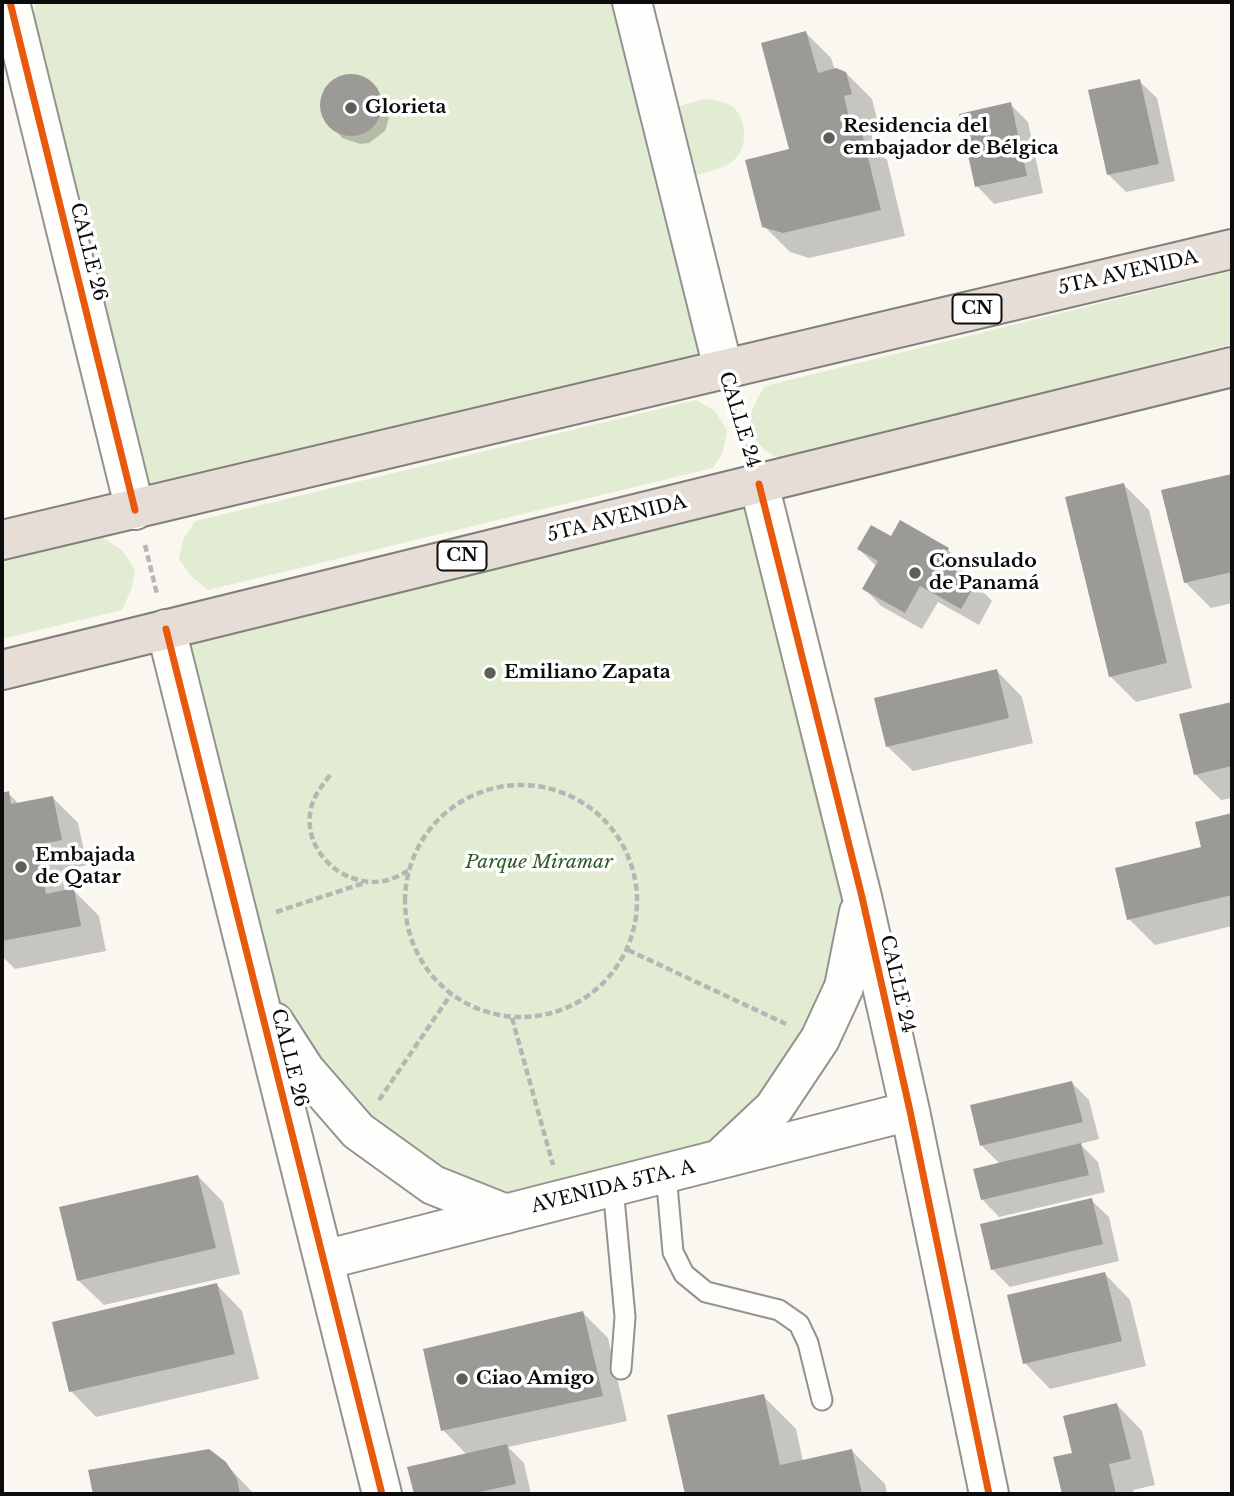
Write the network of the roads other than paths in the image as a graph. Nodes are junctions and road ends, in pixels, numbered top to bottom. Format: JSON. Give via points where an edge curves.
{"nodes":[{"id":1,"x":10,"y":2,"type":"edge"},
{"id":2,"x":35,"y":2,"type":"edge"},
{"id":3,"x":632,"y":2,"type":"edge"},
{"id":4,"x":29,"y":78,"type":"junction"},
{"id":5,"x":1232,"y":249,"type":"edge"},
{"id":6,"x":1232,"y":367,"type":"edge"},
{"id":7,"x":723,"y":369,"type":"junction"},
{"id":8,"x":759,"y":484,"type":"junction"},
{"id":9,"x":135,"y":510,"type":"junction"},
{"id":10,"x":2,"y":540,"type":"edge"},
{"id":11,"x":166,"y":629,"type":"junction"},
{"id":12,"x":2,"y":670,"type":"edge"},
{"id":13,"x":862,"y":897,"type":"junction"},
{"id":14,"x":258,"y":997,"type":"junction"},
{"id":15,"x":910,"y":1111,"type":"junction"},
{"id":16,"x":719,"y":1160,"type":"junction"},
{"id":17,"x":666,"y":1174,"type":"junction"},
{"id":18,"x":613,"y":1187,"type":"junction"},
{"id":19,"x":506,"y":1214,"type":"junction"},
{"id":20,"x":324,"y":1261,"type":"junction"},
{"id":21,"x":621,"y":1369,"type":"dead end"},
{"id":22,"x":822,"y":1400,"type":"dead end"},
{"id":23,"x":382,"y":1494,"type":"edge"},
{"id":24,"x":989,"y":1494,"type":"edge"}],
"edges":[{"from":1,"to":4,"type":"street","name":"CALLE 26"},
{"from":2,"to":4,"type":"street"},
{"from":3,"to":7,"type":"street","name":"CALLE 24"},
{"from":4,"to":9,"type":"street","name":"CALLE 26"},
{"from":5,"to":7,"type":"highway","name":"5TA AVENIDA","number":"CN"},
{"from":6,"to":8,"type":"highway","name":"5TA AVENIDA","number":"CN"},
{"from":7,"to":9,"type":"highway","name":"5TA AVENIDA","number":"CN"},
{"from":8,"to":11,"type":"highway","name":"5TA AVENIDA","number":"CN"},
{"from":8,"to":13,"type":"street","name":"CALLE 24"},
{"from":9,"to":10,"type":"highway","name":"5TA AVENIDA","number":"CN"},
{"from":11,"to":12,"type":"highway","name":"5TA AVENIDA","number":"CN"},
{"from":11,"to":14,"type":"street","name":"CALLE 26"},
{"from":13,"to":15,"type":"street","name":"CALLE 24"},
{"from":13,"to":16,"type":"street","name":"AVENIDA 5TA. A","via":[[844,987],[820,1040],[774,1108]]},
{"from":14,"to":19,"type":"street","name":"AVENIDA 5TA. A","via":[[305,1070],[358,1131],[433,1185]]},
{"from":14,"to":20,"type":"street","name":"CALLE 26"},
{"from":15,"to":16,"type":"street","name":"AVENIDA 5TA. A"},
{"from":15,"to":24,"type":"street","name":"CALLE 24"},
{"from":16,"to":17,"type":"street","name":"AVENIDA 5TA. A"},
{"from":17,"to":18,"type":"street","name":"AVENIDA 5TA. A"},
{"from":17,"to":22,"type":"lane","via":[[673,1252],[684,1274],[706,1292],[779,1310],[799,1324]]},
{"from":18,"to":19,"type":"street","name":"AVENIDA 5TA. A"},
{"from":18,"to":21,"type":"lane","via":[[625,1317]]},
{"from":19,"to":20,"type":"street","name":"AVENIDA 5TA. A"},
{"from":20,"to":23,"type":"street","name":"CALLE 26"}]}
